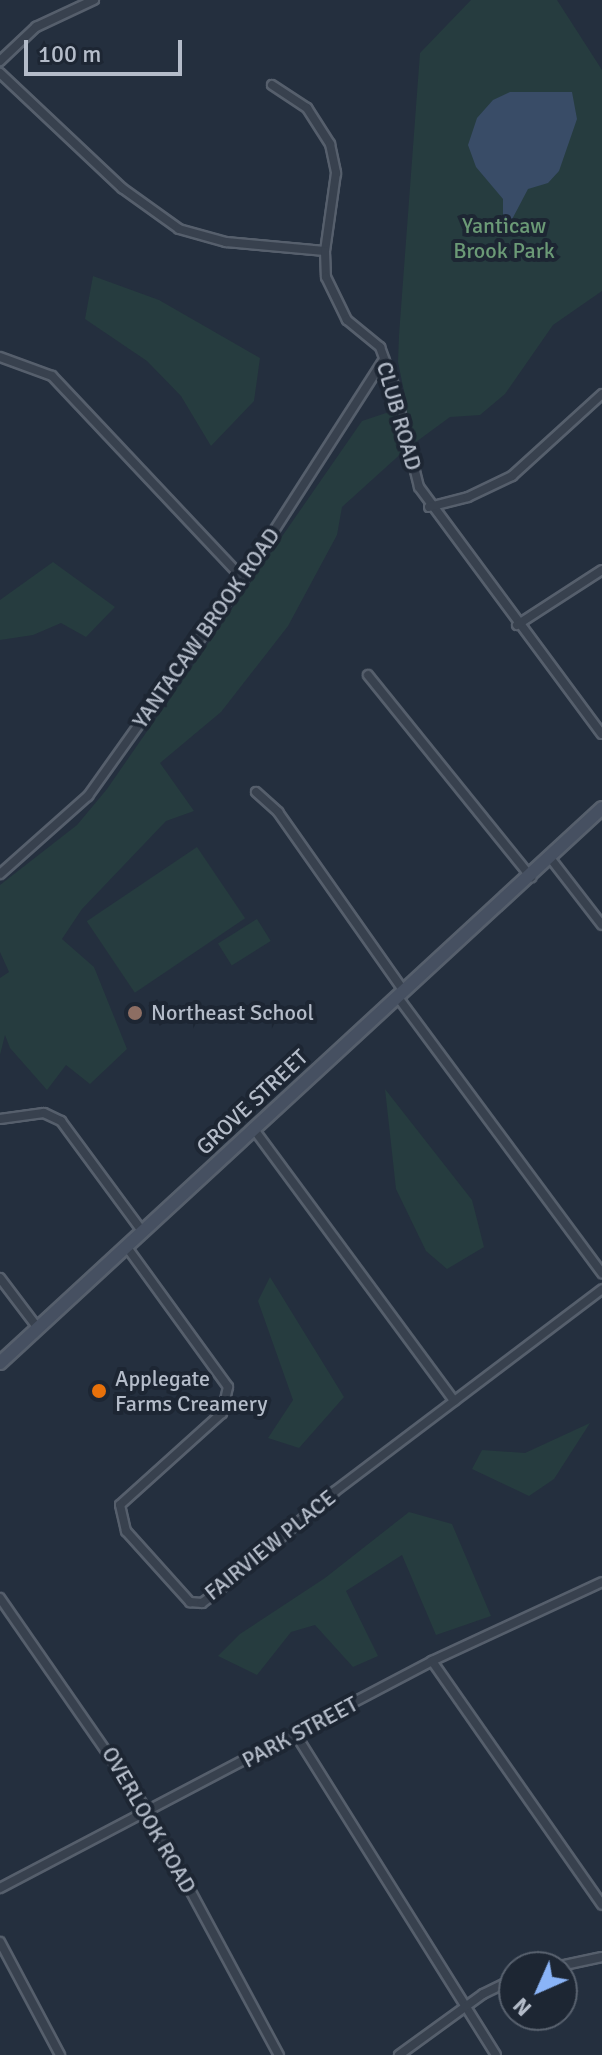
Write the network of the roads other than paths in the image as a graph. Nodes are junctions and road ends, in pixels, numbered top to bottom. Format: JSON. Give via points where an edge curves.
{"nodes":[{"id":1,"x":94,"y":0,"type":"edge"},
{"id":2,"x":0,"y":61,"type":"edge"},
{"id":3,"x":0,"y":73,"type":"edge"},
{"id":4,"x":272,"y":85,"type":"dead end"},
{"id":5,"x":325,"y":251,"type":"junction"},
{"id":6,"x":0,"y":357,"type":"edge"},
{"id":7,"x":384,"y":359,"type":"junction"},
{"id":8,"x":602,"y":394,"type":"edge"},
{"id":9,"x":429,"y":507,"type":"junction"},
{"id":10,"x":602,"y":570,"type":"edge"},
{"id":11,"x":243,"y":579,"type":"junction"},
{"id":12,"x":517,"y":625,"type":"junction"},
{"id":13,"x":368,"y":675,"type":"dead end"},
{"id":14,"x":602,"y":734,"type":"edge"},
{"id":15,"x":256,"y":792,"type":"dead end"},
{"id":16,"x":602,"y":808,"type":"edge"},
{"id":17,"x":551,"y":859,"type":"junction"},
{"id":18,"x":0,"y":874,"type":"edge"},
{"id":19,"x":531,"y":877,"type":"junction"},
{"id":20,"x":602,"y":925,"type":"edge"},
{"id":21,"x":400,"y":993,"type":"junction"},
{"id":22,"x":0,"y":1119,"type":"edge"},
{"id":23,"x":253,"y":1128,"type":"junction"},
{"id":24,"x":142,"y":1231,"type":"junction"},
{"id":25,"x":126,"y":1246,"type":"junction"},
{"id":26,"x":602,"y":1273,"type":"edge"},
{"id":27,"x":0,"y":1278,"type":"edge"},
{"id":28,"x":602,"y":1289,"type":"edge"},
{"id":29,"x":37,"y":1327,"type":"junction"},
{"id":30,"x":0,"y":1363,"type":"edge"},
{"id":31,"x":454,"y":1401,"type":"junction"},
{"id":32,"x":602,"y":1582,"type":"edge"},
{"id":33,"x":0,"y":1598,"type":"edge"},
{"id":34,"x":432,"y":1661,"type":"junction"},
{"id":35,"x":296,"y":1735,"type":"junction"},
{"id":36,"x":148,"y":1812,"type":"junction"},
{"id":37,"x":0,"y":1888,"type":"edge"},
{"id":38,"x":602,"y":1905,"type":"edge"},
{"id":39,"x":0,"y":1942,"type":"edge"},
{"id":40,"x":602,"y":1957,"type":"edge"},
{"id":41,"x":578,"y":1962,"type":"edge"},
{"id":42,"x":498,"y":1988,"type":"edge"},
{"id":43,"x":466,"y":2007,"type":"junction"},
{"id":44,"x":60,"y":2055,"type":"edge"},
{"id":45,"x":279,"y":2055,"type":"edge"},
{"id":46,"x":399,"y":2055,"type":"edge"},
{"id":47,"x":496,"y":2055,"type":"edge"}],
"edges":[{"from":1,"to":2,"type":"street","via":[[36,27]]},
{"from":3,"to":5,"type":"street","via":[[122,188],[179,229],[226,242]]},
{"from":4,"to":5,"type":"street","name":"CLUB ROAD","via":[[307,108],[330,144],[336,173]]},
{"from":5,"to":7,"type":"street","name":"CLUB ROAD","via":[[332,296],[347,320],[380,347]]},
{"from":6,"to":11,"type":"street","via":[[52,376]]},
{"from":7,"to":9,"type":"street","name":"CLUB ROAD"},
{"from":7,"to":11,"type":"street","name":"YANTACAW BROOK ROAD"},
{"from":8,"to":9,"type":"street","via":[[512,476],[468,497]]},
{"from":9,"to":12,"type":"street","name":"CLUB ROAD"},
{"from":10,"to":12,"type":"street"},
{"from":11,"to":18,"type":"street","name":"YANTACAW BROOK ROAD","via":[[88,796]]},
{"from":12,"to":14,"type":"street","name":"CLUB ROAD"},
{"from":13,"to":19,"type":"street"},
{"from":15,"to":21,"type":"street","via":[[278,812]]},
{"from":16,"to":17,"type":"main road","name":"GROVE STREET"},
{"from":17,"to":19,"type":"main road","name":"GROVE STREET"},
{"from":17,"to":20,"type":"street"},
{"from":19,"to":21,"type":"main road","name":"GROVE STREET"},
{"from":21,"to":23,"type":"main road","name":"GROVE STREET"},
{"from":21,"to":26,"type":"street"},
{"from":22,"to":24,"type":"street","via":[[44,1113],[61,1121]]},
{"from":23,"to":24,"type":"main road","name":"GROVE STREET"},
{"from":23,"to":31,"type":"street"},
{"from":24,"to":25,"type":"main road","name":"GROVE STREET"},
{"from":25,"to":29,"type":"main road","name":"GROVE STREET"},
{"from":25,"to":31,"type":"street","name":"FAIRVIEW PLACE","via":[[228,1387],[222,1413],[120,1505],[126,1531],[190,1602],[202,1603],[213,1595],[334,1492]]},
{"from":27,"to":29,"type":"street"},
{"from":28,"to":31,"type":"street","name":"FAIRVIEW PLACE"},
{"from":29,"to":30,"type":"main road","name":"GROVE STREET"},
{"from":32,"to":34,"type":"street","name":"PARK STREET"},
{"from":33,"to":36,"type":"street","name":"OVERLOOK ROAD"},
{"from":34,"to":35,"type":"street","name":"PARK STREET"},
{"from":34,"to":38,"type":"street"},
{"from":35,"to":36,"type":"street","name":"PARK STREET"},
{"from":35,"to":43,"type":"street"},
{"from":36,"to":37,"type":"street","name":"PARK STREET"},
{"from":36,"to":45,"type":"street","name":"OVERLOOK ROAD"},
{"from":39,"to":44,"type":"street"},
{"from":40,"to":41,"type":"street"},
{"from":42,"to":43,"type":"street"},
{"from":43,"to":46,"type":"street"},
{"from":43,"to":47,"type":"street"}]}
